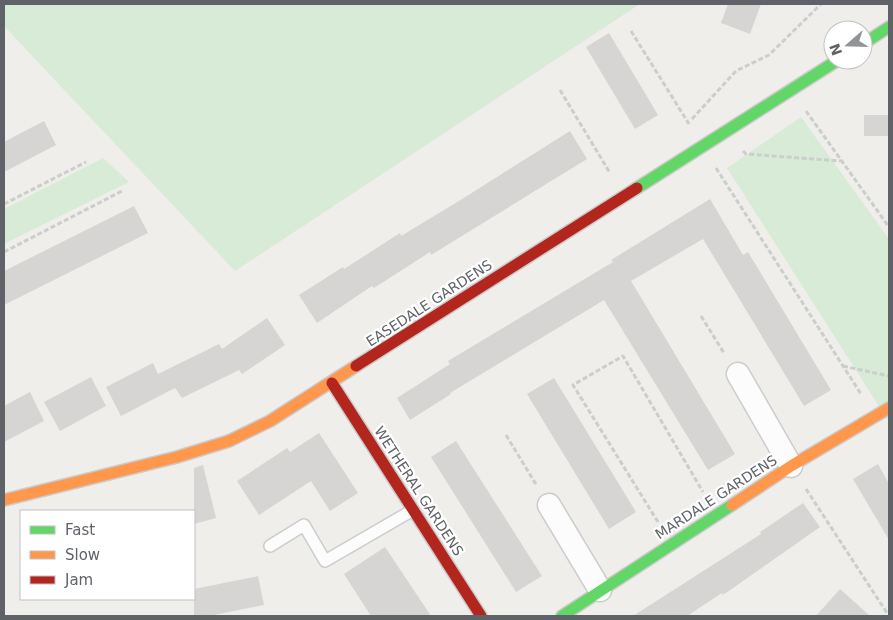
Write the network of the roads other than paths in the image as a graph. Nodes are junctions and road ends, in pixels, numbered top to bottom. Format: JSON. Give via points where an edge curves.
{"nodes":[{"id":1,"x":889,"y":27,"type":"edge"},
{"id":2,"x":873,"y":37,"type":"edge"},
{"id":3,"x":823,"y":70,"type":"edge"},
{"id":4,"x":738,"y":374,"type":"road end"},
{"id":5,"x":332,"y":383,"type":"junction"},
{"id":6,"x":889,"y":408,"type":"edge"},
{"id":7,"x":791,"y":466,"type":"junction"},
{"id":8,"x":4,"y":500,"type":"edge"},
{"id":9,"x":549,"y":505,"type":"road end"},
{"id":10,"x":413,"y":510,"type":"junction"},
{"id":11,"x":270,"y":546,"type":"dead end"},
{"id":12,"x":600,"y":590,"type":"junction"},
{"id":13,"x":481,"y":616,"type":"edge"},
{"id":14,"x":562,"y":616,"type":"edge"}],
"edges":[{"from":1,"to":2,"type":"street"},
{"from":3,"to":5,"type":"street","name":"EASEDALE GARDENS"},
{"from":4,"to":7,"type":"street"},
{"from":5,"to":8,"type":"street","name":"EASEDALE GARDENS","via":[[229,441]]},
{"from":5,"to":10,"type":"street","name":"WETHERAL GARDENS"},
{"from":6,"to":7,"type":"street","name":"MARDALE GARDENS"},
{"from":7,"to":12,"type":"street","name":"MARDALE GARDENS"},
{"from":9,"to":12,"type":"street"},
{"from":10,"to":11,"type":"lane","via":[[325,561],[304,524]]},
{"from":10,"to":13,"type":"street","name":"WETHERAL GARDENS"},
{"from":12,"to":14,"type":"street","name":"MARDALE GARDENS"}]}
